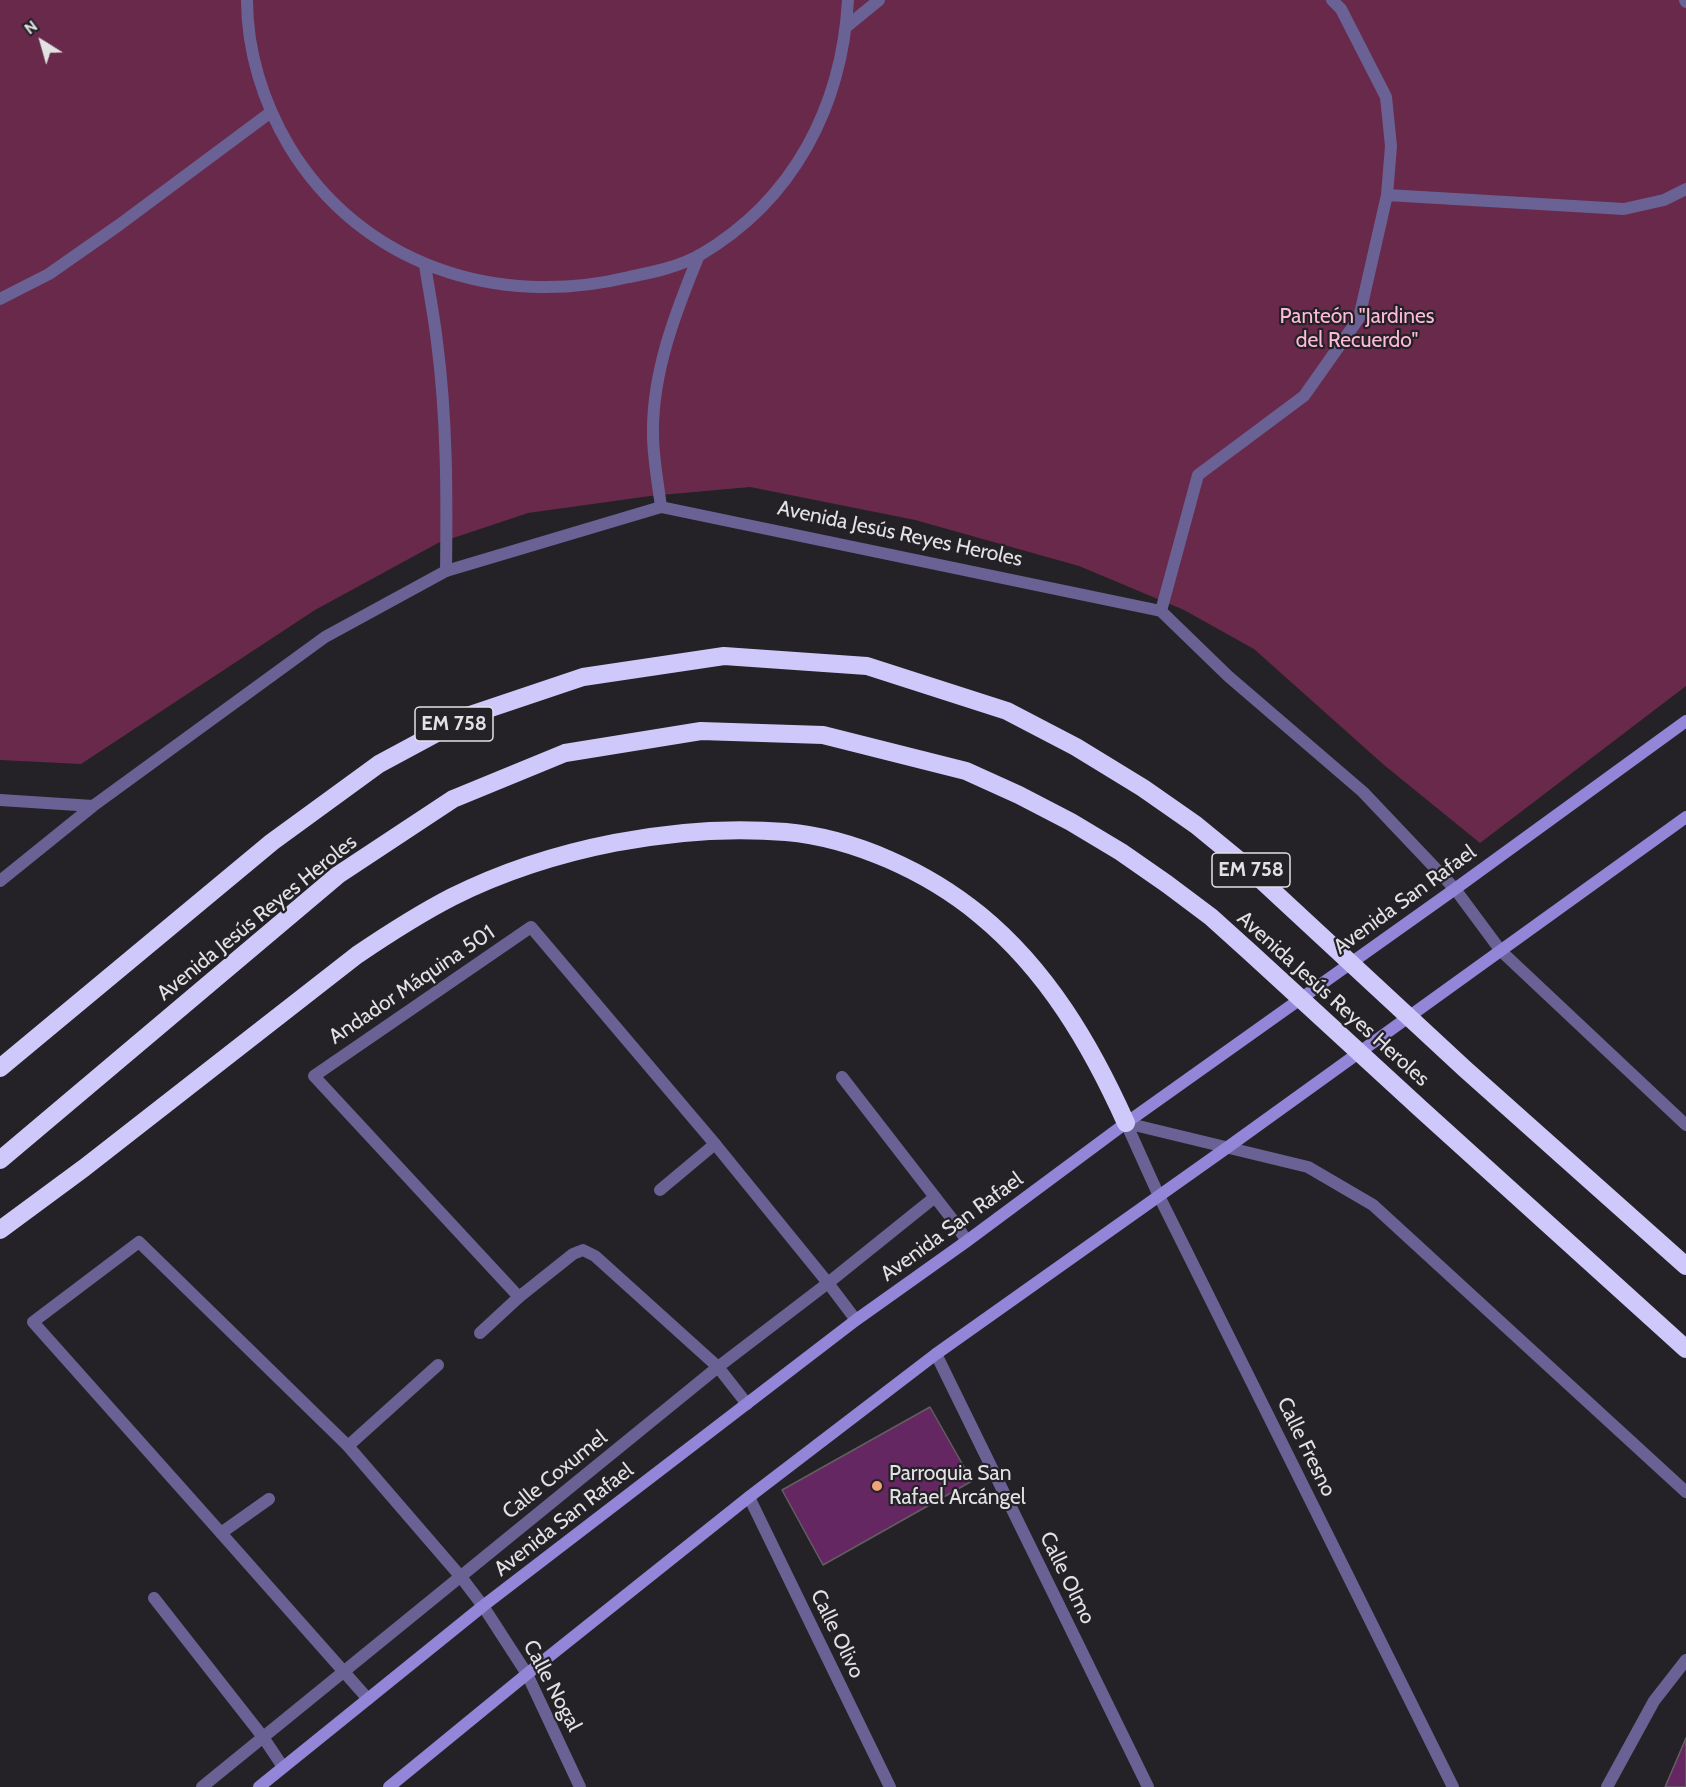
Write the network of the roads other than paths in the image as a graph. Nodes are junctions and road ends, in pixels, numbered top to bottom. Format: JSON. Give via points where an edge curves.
{"nodes":[{"id":1,"x":247,"y":0,"type":"edge"},
{"id":2,"x":848,"y":0,"type":"edge"},
{"id":3,"x":879,"y":0,"type":"edge"},
{"id":4,"x":1332,"y":0,"type":"edge"},
{"id":5,"x":846,"y":27,"type":"junction"},
{"id":6,"x":272,"y":112,"type":"junction"},
{"id":7,"x":1686,"y":189,"type":"edge"},
{"id":8,"x":1387,"y":195,"type":"junction"},
{"id":9,"x":699,"y":255,"type":"junction"},
{"id":10,"x":425,"y":265,"type":"junction"},
{"id":11,"x":0,"y":299,"type":"edge"},
{"id":12,"x":662,"y":507,"type":"junction"},
{"id":13,"x":446,"y":571,"type":"junction"},
{"id":14,"x":1161,"y":611,"type":"junction"},
{"id":15,"x":1686,"y":721,"type":"edge"},
{"id":16,"x":0,"y":800,"type":"edge"},
{"id":17,"x":93,"y":806,"type":"junction"},
{"id":18,"x":1686,"y":817,"type":"edge"},
{"id":19,"x":0,"y":880,"type":"edge"},
{"id":20,"x":1455,"y":889,"type":"junction"},
{"id":21,"x":1501,"y":951,"type":"junction"},
{"id":22,"x":0,"y":1068,"type":"edge"},
{"id":23,"x":842,"y":1077,"type":"dead end"},
{"id":24,"x":1126,"y":1123,"type":"junction"},
{"id":25,"x":1686,"y":1125,"type":"edge"},
{"id":26,"x":716,"y":1144,"type":"junction"},
{"id":27,"x":1228,"y":1147,"type":"junction"},
{"id":28,"x":0,"y":1160,"type":"edge"},
{"id":29,"x":660,"y":1190,"type":"dead end"},
{"id":30,"x":1159,"y":1196,"type":"junction"},
{"id":31,"x":935,"y":1197,"type":"junction"},
{"id":32,"x":0,"y":1230,"type":"edge"},
{"id":33,"x":967,"y":1241,"type":"junction"},
{"id":34,"x":1686,"y":1266,"type":"edge"},
{"id":35,"x":828,"y":1283,"type":"junction"},
{"id":36,"x":519,"y":1297,"type":"junction"},
{"id":37,"x":856,"y":1320,"type":"junction"},
{"id":38,"x":480,"y":1333,"type":"dead end"},
{"id":39,"x":1686,"y":1349,"type":"edge"},
{"id":40,"x":936,"y":1354,"type":"junction"},
{"id":41,"x":438,"y":1365,"type":"dead end"},
{"id":42,"x":718,"y":1367,"type":"junction"},
{"id":43,"x":747,"y":1404,"type":"junction"},
{"id":44,"x":348,"y":1446,"type":"junction"},
{"id":45,"x":1686,"y":1492,"type":"edge"},
{"id":46,"x":749,"y":1497,"type":"junction"},
{"id":47,"x":268,"y":1499,"type":"dead end"},
{"id":48,"x":221,"y":1533,"type":"junction"},
{"id":49,"x":461,"y":1577,"type":"junction"},
{"id":50,"x":154,"y":1598,"type":"dead end"},
{"id":51,"x":483,"y":1606,"type":"junction"},
{"id":52,"x":1686,"y":1660,"type":"edge"},
{"id":53,"x":344,"y":1672,"type":"junction"},
{"id":54,"x":527,"y":1674,"type":"junction"},
{"id":55,"x":368,"y":1699,"type":"junction"},
{"id":56,"x":263,"y":1737,"type":"junction"},
{"id":57,"x":283,"y":1767,"type":"junction"},
{"id":58,"x":202,"y":1787,"type":"edge"},
{"id":59,"x":259,"y":1787,"type":"edge"},
{"id":60,"x":389,"y":1787,"type":"edge"},
{"id":61,"x":580,"y":1787,"type":"edge"},
{"id":62,"x":890,"y":1787,"type":"edge"},
{"id":63,"x":1148,"y":1787,"type":"edge"},
{"id":64,"x":1453,"y":1787,"type":"edge"},
{"id":65,"x":1607,"y":1787,"type":"edge"}],
"edges":[{"from":1,"to":6,"type":"street","via":[[255,62]]},
{"from":2,"to":5,"type":"street"},
{"from":3,"to":5,"type":"street"},
{"from":4,"to":8,"type":"street","via":[[1341,9],[1386,97],[1391,146]]},
{"from":5,"to":9,"type":"street","via":[[833,88],[808,146],[789,175],[744,223]]},
{"from":6,"to":10,"type":"street","via":[[303,168],[338,207],[379,240]]},
{"from":6,"to":11,"type":"street","via":[[49,274]]},
{"from":7,"to":8,"type":"street","via":[[1664,200],[1624,209]]},
{"from":8,"to":14,"type":"street","via":[[1359,318],[1304,396],[1198,475]]},
{"from":9,"to":10,"type":"street","via":[[677,266],[610,282],[549,288],[499,285]]},
{"from":9,"to":12,"type":"street","via":[[666,348],[654,396],[652,435]]},
{"from":10,"to":13,"type":"street","via":[[443,423]]},
{"from":12,"to":13,"type":"street","name":"Avenida Jesús Reyes Heroles"},
{"from":12,"to":14,"type":"street","name":"Avenida Jesús Reyes Heroles"},
{"from":13,"to":17,"type":"street","name":"Avenida Jesús Reyes Heroles","via":[[325,637]]},
{"from":14,"to":20,"type":"street","via":[[1228,676],[1363,792]]},
{"from":15,"to":20,"type":"main road","name":"Avenida San Rafael"},
{"from":16,"to":17,"type":"street"},
{"from":17,"to":19,"type":"street","name":"Avenida Jesús Reyes Heroles"},
{"from":18,"to":21,"type":"main road"},
{"from":20,"to":21,"type":"street"},
{"from":20,"to":24,"type":"main road","name":"Avenida San Rafael"},
{"from":21,"to":25,"type":"street"},
{"from":21,"to":27,"type":"main road"},
{"from":22,"to":34,"type":"highway","name":"Avenida Jesús Reyes Heroles","number":"EM 758","via":[[272,842],[379,764],[470,715],[583,677],[724,656],[867,666],[1006,711],[1076,747],[1196,825]]},
{"from":23,"to":31,"type":"street"},
{"from":24,"to":27,"type":"street"},
{"from":24,"to":30,"type":"street","name":"Calle Fresno"},
{"from":24,"to":32,"type":"highway","via":[[1061,1004],[1008,941],[950,893],[877,855],[832,840],[787,832],[671,834],[546,860],[453,897],[404,924],[357,955]]},
{"from":24,"to":33,"type":"main road","name":"Avenida San Rafael"},
{"from":26,"to":29,"type":"street"},
{"from":26,"to":35,"type":"street"},
{"from":26,"to":36,"type":"street","name":"Andador Máquina 501","via":[[531,927],[314,1076]]},
{"from":27,"to":30,"type":"main road"},
{"from":27,"to":45,"type":"street","via":[[1308,1167],[1373,1205]]},
{"from":28,"to":39,"type":"highway","name":"Avenida Jesús Reyes Heroles","number":"EM 758","via":[[339,875],[453,799],[565,753],[701,731],[823,735],[966,771],[1071,822],[1167,884],[1244,947]]},
{"from":30,"to":40,"type":"main road"},
{"from":30,"to":64,"type":"street","name":"Calle Fresno"},
{"from":31,"to":33,"type":"street"},
{"from":31,"to":35,"type":"street","name":"Calle Coxumel"},
{"from":33,"to":37,"type":"main road","name":"Avenida San Rafael"},
{"from":35,"to":37,"type":"street"},
{"from":35,"to":42,"type":"street","name":"Calle Coxumel"},
{"from":36,"to":38,"type":"street"},
{"from":36,"to":42,"type":"street","via":[[583,1250],[595,1256]]},
{"from":37,"to":43,"type":"main road","name":"Avenida San Rafael"},
{"from":40,"to":46,"type":"main road"},
{"from":40,"to":63,"type":"street","name":"Calle Olmo"},
{"from":41,"to":44,"type":"street"},
{"from":42,"to":43,"type":"street"},
{"from":42,"to":49,"type":"street","name":"Calle Coxumel"},
{"from":43,"to":51,"type":"main road","name":"Avenida San Rafael"},
{"from":44,"to":48,"type":"street","name":"Calle Nogal","via":[[139,1242],[33,1322]]},
{"from":44,"to":49,"type":"street","name":"Calle Nogal"},
{"from":46,"to":54,"type":"main road"},
{"from":46,"to":62,"type":"street","name":"Calle Olivo"},
{"from":47,"to":48,"type":"street"},
{"from":48,"to":53,"type":"street"},
{"from":49,"to":51,"type":"street","name":"Calle Nogal"},
{"from":49,"to":53,"type":"street","name":"Calle Coxumel"},
{"from":50,"to":56,"type":"street"},
{"from":51,"to":54,"type":"street","name":"Calle Nogal"},
{"from":51,"to":55,"type":"main road","name":"Avenida San Rafael"},
{"from":52,"to":65,"type":"street","via":[[1654,1701]]},
{"from":53,"to":55,"type":"street"},
{"from":53,"to":56,"type":"street","name":"Calle Coxumel"},
{"from":54,"to":60,"type":"main road"},
{"from":54,"to":61,"type":"street","name":"Calle Nogal"},
{"from":55,"to":57,"type":"main road","name":"Avenida San Rafael"},
{"from":56,"to":57,"type":"street"},
{"from":56,"to":58,"type":"street","name":"Calle Coxumel"},
{"from":57,"to":59,"type":"main road","name":"Avenida San Rafael"}]}
